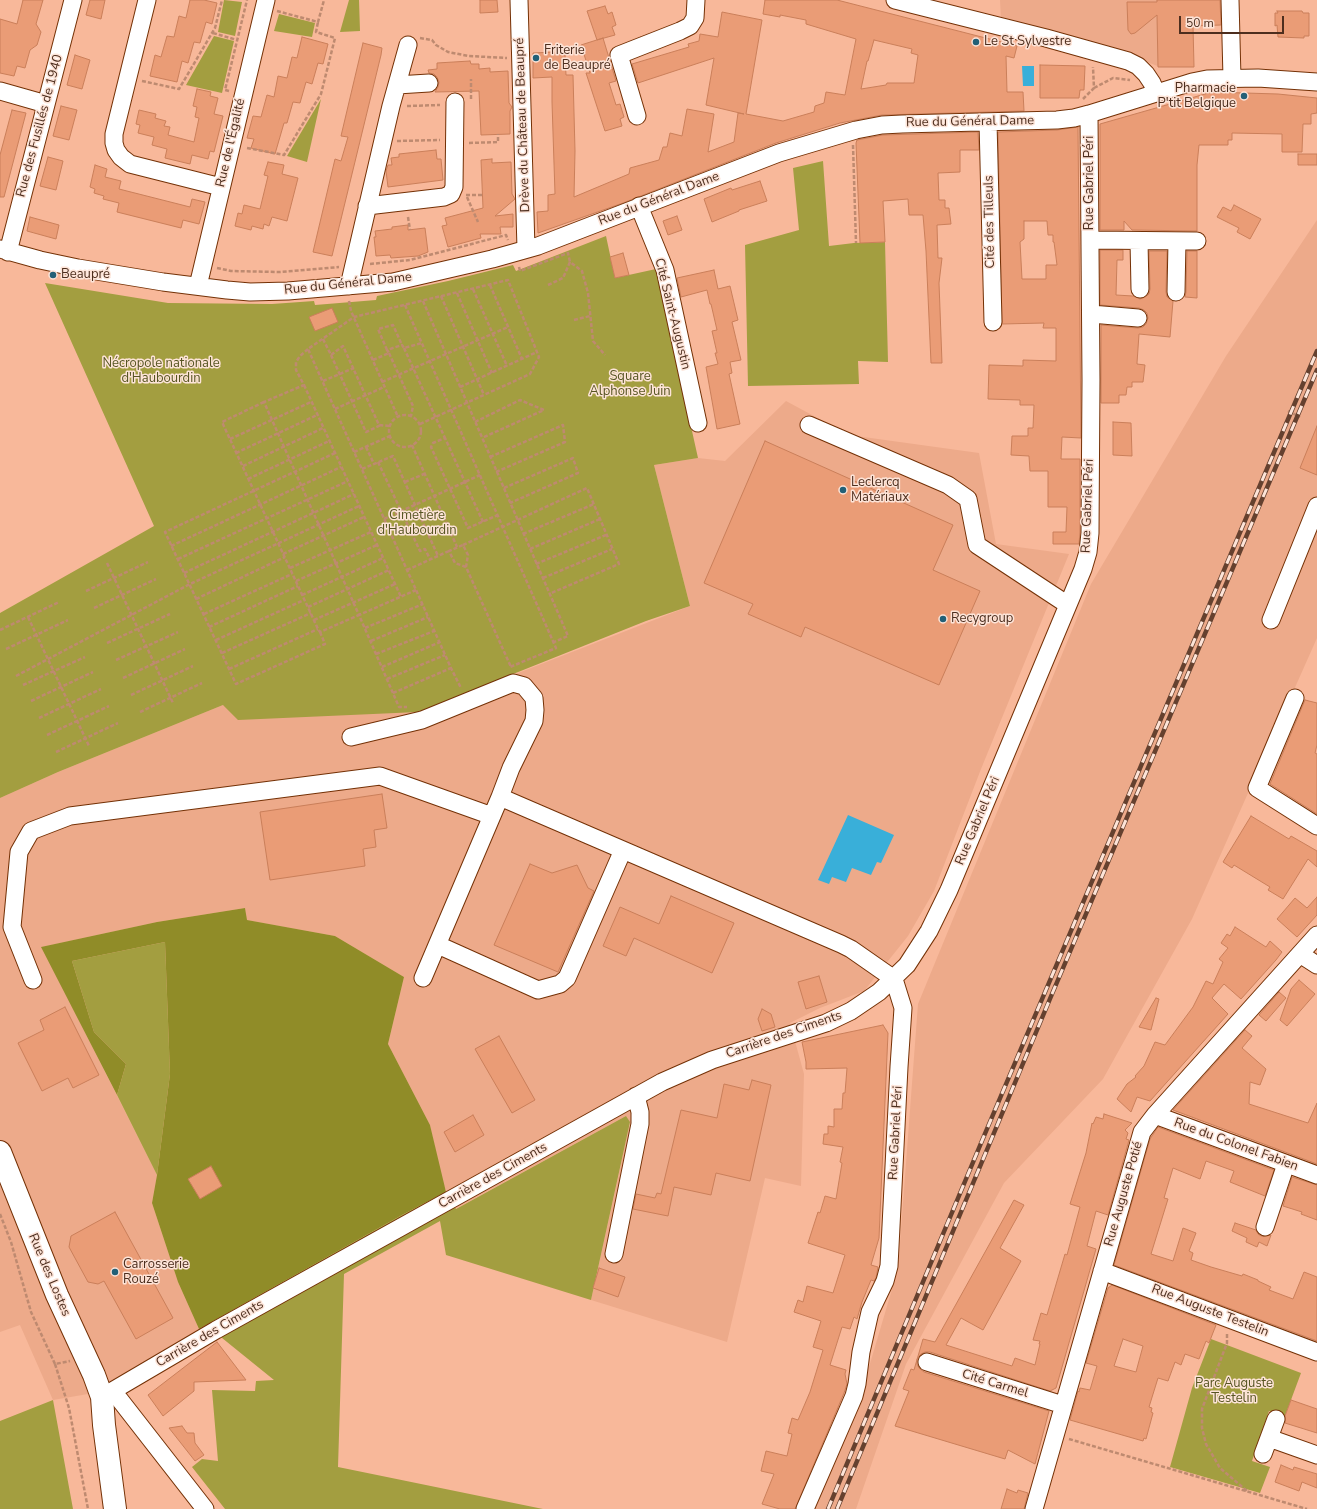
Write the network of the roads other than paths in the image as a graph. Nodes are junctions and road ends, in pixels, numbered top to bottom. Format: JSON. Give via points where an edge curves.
{"nodes":[{"id":1,"x":72,"y":0,"type":"edge"},
{"id":2,"x":147,"y":0,"type":"edge"},
{"id":3,"x":519,"y":0,"type":"edge"},
{"id":4,"x":696,"y":0,"type":"edge"},
{"id":5,"x":895,"y":0,"type":"edge"},
{"id":6,"x":265,"y":2,"type":"edge"},
{"id":7,"x":912,"y":2,"type":"edge"},
{"id":8,"x":1230,"y":2,"type":"edge"},
{"id":9,"x":408,"y":45,"type":"road end"},
{"id":10,"x":1232,"y":78,"type":"junction"},
{"id":11,"x":1317,"y":82,"type":"edge"},
{"id":12,"x":429,"y":83,"type":"dead end"},
{"id":13,"x":397,"y":85,"type":"junction"},
{"id":14,"x":1153,"y":86,"type":"junction"},
{"id":15,"x":0,"y":91,"type":"edge"},
{"id":16,"x":46,"y":104,"type":"junction"},
{"id":17,"x":454,"y":104,"type":"road end"},
{"id":18,"x":637,"y":116,"type":"dead end"},
{"id":19,"x":1082,"y":116,"type":"junction"},
{"id":20,"x":988,"y":122,"type":"junction"},
{"id":21,"x":221,"y":187,"type":"junction"},
{"id":22,"x":367,"y":206,"type":"junction"},
{"id":23,"x":639,"y":206,"type":"junction"},
{"id":24,"x":1090,"y":240,"type":"junction"},
{"id":25,"x":1139,"y":241,"type":"junction"},
{"id":26,"x":1177,"y":241,"type":"junction"},
{"id":27,"x":1197,"y":241,"type":"dead end"},
{"id":28,"x":4,"y":250,"type":"edge"},
{"id":29,"x":520,"y":251,"type":"junction"},
{"id":30,"x":198,"y":286,"type":"junction"},
{"id":31,"x":349,"y":286,"type":"junction"},
{"id":32,"x":1140,"y":289,"type":"dead end"},
{"id":33,"x":1176,"y":292,"type":"dead end"},
{"id":34,"x":1091,"y":314,"type":"junction"},
{"id":35,"x":1138,"y":318,"type":"dead end"},
{"id":36,"x":993,"y":322,"type":"dead end"},
{"id":37,"x":698,"y":423,"type":"dead end"},
{"id":38,"x":809,"y":425,"type":"dead end"},
{"id":39,"x":1317,"y":506,"type":"edge"},
{"id":40,"x":1068,"y":605,"type":"junction"},
{"id":41,"x":1271,"y":620,"type":"dead end"},
{"id":42,"x":1295,"y":698,"type":"dead end"},
{"id":43,"x":351,"y":737,"type":"dead end"},
{"id":44,"x":500,"y":797,"type":"junction"},
{"id":45,"x":492,"y":816,"type":"junction"},
{"id":46,"x":1317,"y":826,"type":"edge"},
{"id":47,"x":622,"y":850,"type":"junction"},
{"id":48,"x":1317,"y":936,"type":"edge"},
{"id":49,"x":438,"y":945,"type":"junction"},
{"id":50,"x":1300,"y":954,"type":"junction"},
{"id":51,"x":1317,"y":965,"type":"edge"},
{"id":52,"x":423,"y":978,"type":"dead end"},
{"id":53,"x":894,"y":978,"type":"junction"},
{"id":54,"x":33,"y":980,"type":"dead end"},
{"id":55,"x":636,"y":1096,"type":"junction"},
{"id":56,"x":1155,"y":1115,"type":"junction"},
{"id":57,"x":0,"y":1152,"type":"edge"},
{"id":58,"x":1286,"y":1164,"type":"junction"},
{"id":59,"x":1317,"y":1175,"type":"edge"},
{"id":60,"x":1265,"y":1227,"type":"dead end"},
{"id":61,"x":614,"y":1254,"type":"dead end"},
{"id":62,"x":1102,"y":1270,"type":"junction"},
{"id":63,"x":1317,"y":1352,"type":"edge"},
{"id":64,"x":927,"y":1362,"type":"dead end"},
{"id":65,"x":107,"y":1394,"type":"junction"},
{"id":66,"x":1063,"y":1405,"type":"junction"},
{"id":67,"x":1276,"y":1419,"type":"dead end"},
{"id":68,"x":1317,"y":1454,"type":"edge"},
{"id":69,"x":115,"y":1509,"type":"edge"},
{"id":70,"x":205,"y":1509,"type":"edge"},
{"id":71,"x":805,"y":1509,"type":"edge"},
{"id":72,"x":1034,"y":1509,"type":"edge"}],
"edges":[{"from":1,"to":16,"type":"street","name":"Rue des Fusillés de 1940"},
{"from":2,"to":21,"type":"street","via":[[114,134],[114,143],[120,157],[130,164]]},
{"from":3,"to":29,"type":"street","name":"Drève du Château de Beaupré"},
{"from":4,"to":18,"type":"street","via":[[695,18],[690,26],[619,55]]},
{"from":5,"to":7,"type":"street"},
{"from":6,"to":21,"type":"street","name":"Rue de l'Égalité"},
{"from":7,"to":14,"type":"street","via":[[1133,63],[1141,69]]},
{"from":8,"to":10,"type":"street"},
{"from":9,"to":13,"type":"street"},
{"from":10,"to":11,"type":"street","name":"Rue du Général Dame"},
{"from":10,"to":14,"type":"street","name":"Rue du Général Dame"},
{"from":12,"to":13,"type":"street"},
{"from":13,"to":22,"type":"street"},
{"from":14,"to":19,"type":"street","name":"Rue du Général Dame"},
{"from":15,"to":16,"type":"street"},
{"from":16,"to":28,"type":"street","name":"Rue des Fusillés de 1940"},
{"from":17,"to":22,"type":"street","via":[[454,187],[459,193]]},
{"from":19,"to":20,"type":"street","name":"Rue du Général Dame","via":[[1057,120]]},
{"from":19,"to":24,"type":"street","name":"Rue Gabriel Péri"},
{"from":20,"to":23,"type":"street","name":"Rue du Général Dame","via":[[882,125],[852,131],[779,153]]},
{"from":20,"to":36,"type":"street","name":"Cité des Tilleuls"},
{"from":21,"to":30,"type":"street","name":"Rue de l'Égalité"},
{"from":22,"to":31,"type":"street"},
{"from":23,"to":29,"type":"street","name":"Rue du Général Dame"},
{"from":23,"to":37,"type":"street","name":"Cité Saint-Augustin","via":[[665,270]]},
{"from":24,"to":25,"type":"street"},
{"from":24,"to":34,"type":"street","name":"Rue Gabriel Péri"},
{"from":25,"to":26,"type":"street"},
{"from":25,"to":32,"type":"street"},
{"from":26,"to":27,"type":"street"},
{"from":26,"to":33,"type":"street"},
{"from":28,"to":30,"type":"street","name":"Rue du Général Dame","via":[[53,264]]},
{"from":29,"to":31,"type":"street","name":"Rue du Général Dame","via":[[404,280]]},
{"from":30,"to":31,"type":"street","name":"Rue du Général Dame","via":[[270,292]]},
{"from":34,"to":35,"type":"street"},
{"from":34,"to":40,"type":"street","name":"Rue Gabriel Péri","via":[[1089,542],[1086,561]]},
{"from":38,"to":40,"type":"street","via":[[948,485],[968,499],[977,545]]},
{"from":39,"to":41,"type":"street"},
{"from":40,"to":53,"type":"street","name":"Rue Gabriel Péri","via":[[942,905],[914,954]]},
{"from":42,"to":46,"type":"street","via":[[1257,788]]},
{"from":43,"to":44,"type":"street","via":[[422,720],[513,683],[524,686],[534,698],[534,721]]},
{"from":44,"to":45,"type":"street"},
{"from":44,"to":47,"type":"street"},
{"from":45,"to":49,"type":"street"},
{"from":45,"to":54,"type":"street","via":[[380,776],[70,816],[31,831],[19,852],[12,927]]},
{"from":47,"to":49,"type":"street","via":[[567,978],[560,984],[538,990]]},
{"from":47,"to":53,"type":"street","via":[[841,944]]},
{"from":48,"to":50,"type":"street","name":"Rue Auguste Potié"},
{"from":49,"to":52,"type":"street"},
{"from":50,"to":51,"type":"street"},
{"from":50,"to":56,"type":"street","name":"Rue Auguste Potié"},
{"from":53,"to":55,"type":"street","name":"Carrière des Ciments","via":[[870,999],[834,1019],[694,1066]]},
{"from":53,"to":71,"type":"street","name":"Rue Gabriel Péri","via":[[903,1008],[888,1273],[868,1320],[854,1396]]},
{"from":55,"to":61,"type":"street","via":[[640,1124]]},
{"from":55,"to":65,"type":"street","name":"Carrière des Ciments","via":[[216,1330]]},
{"from":56,"to":58,"type":"street","name":"Rue du Colonel Fabien"},
{"from":56,"to":62,"type":"street","name":"Rue Auguste Potié","via":[[1142,1132]]},
{"from":57,"to":65,"type":"main road","name":"Rue des Lostes","via":[[54,1290],[87,1361]]},
{"from":58,"to":59,"type":"street","name":"Rue du Colonel Fabien"},
{"from":58,"to":60,"type":"street"},
{"from":62,"to":63,"type":"street","name":"Rue Auguste Testelin"},
{"from":62,"to":66,"type":"street","name":"Rue Auguste Potié"},
{"from":64,"to":66,"type":"street","name":"Cité Carmel"},
{"from":65,"to":69,"type":"main road","via":[[104,1425]]},
{"from":65,"to":70,"type":"street","name":"Rue des Lostes"},
{"from":66,"to":72,"type":"street","name":"Rue Auguste Potié"},
{"from":67,"to":68,"type":"street","via":[[1266,1446]]}]}
